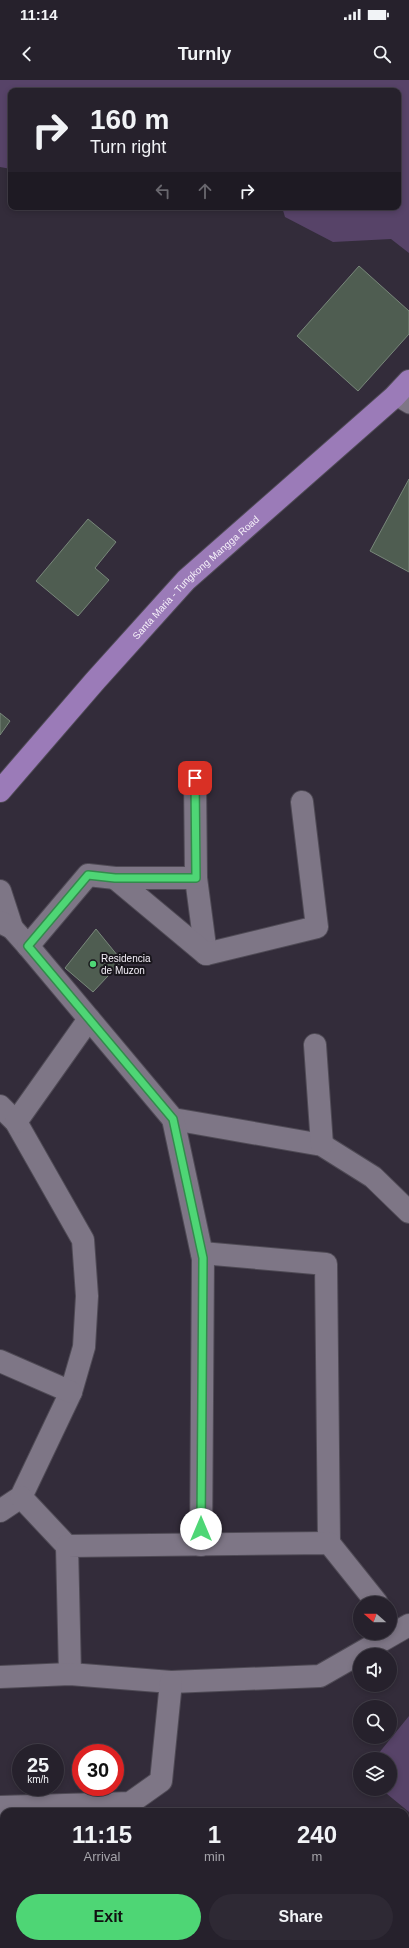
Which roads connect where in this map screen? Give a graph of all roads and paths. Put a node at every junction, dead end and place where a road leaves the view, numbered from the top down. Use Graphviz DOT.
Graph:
graph roads {
  1 [pos="409,381"];
  2 [pos="401,402"];
  3 [pos="195,778"];
  4 [pos="0,791"];
  5 [pos="302,802"];
  6 [pos="115,878"];
  7 [pos="196,878"];
  8 [pos="0,891"];
  9 [pos="6,925"];
  10 [pos="28,946"];
  11 [pos="206,954"];
  12 [pos="90,1019"];
  13 [pos="315,1045"];
  14 [pos="0,1106"];
  15 [pos="173,1119"];
  16 [pos="16,1122"];
  17 [pos="322,1144"];
  18 [pos="409,1212"];
  19 [pos="202,1253"];
  20 [pos="0,1361"];
  21 [pos="71,1392"];
  22 [pos="21,1497"];
  23 [pos="0,1511"];
  24 [pos="329,1543"];
  25 [pos="201,1545"];
  26 [pos="67,1546"];
  27 [pos="372,1596"];
  28 [pos="400,1625"];
  29 [pos="70,1674"];
  30 [pos="0,1677"];
  31 [pos="171,1682"];
  32 [pos="0,1807"];
  33 [pos="21,1808"];
  34 [pos="57,1808"];
  1 -- 2 [label="main road, Santa Maria - Tungkong Mangga Road"];
  2 -- 4 [label="main road, Santa Maria - Tungkong Mangga Road"];
  3 -- 7 [label="street"];
  5 -- 11 [label="street"];
  6 -- 7 [label="street"];
  6 -- 10 [label="street"];
  6 -- 11 [label="street"];
  7 -- 11 [label="street"];
  8 -- 9 [label="street"];
  9 -- 10 [label="street"];
  10 -- 12 [label="street"];
  12 -- 15 [label="street"];
  12 -- 16 [label="street"];
  13 -- 17 [label="street"];
  14 -- 16 [label="street"];
  15 -- 17 [label="street"];
  15 -- 19 [label="street"];
  16 -- 21 [label="street"];
  17 -- 18 [label="street"];
  19 -- 24 [label="street"];
  19 -- 25 [label="street"];
  20 -- 21 [label="street"];
  21 -- 22 [label="street"];
  22 -- 23 [label="street"];
  22 -- 26 [label="street"];
  24 -- 25 [label="street"];
  24 -- 27 [label="street"];
  25 -- 26 [label="street"];
  26 -- 29 [label="street"];
  28 -- 31 [label="street"];
  29 -- 30 [label="street"];
  29 -- 31 [label="street"];
  31 -- 34 [label="street"];
  32 -- 33 [label="street"];
}
